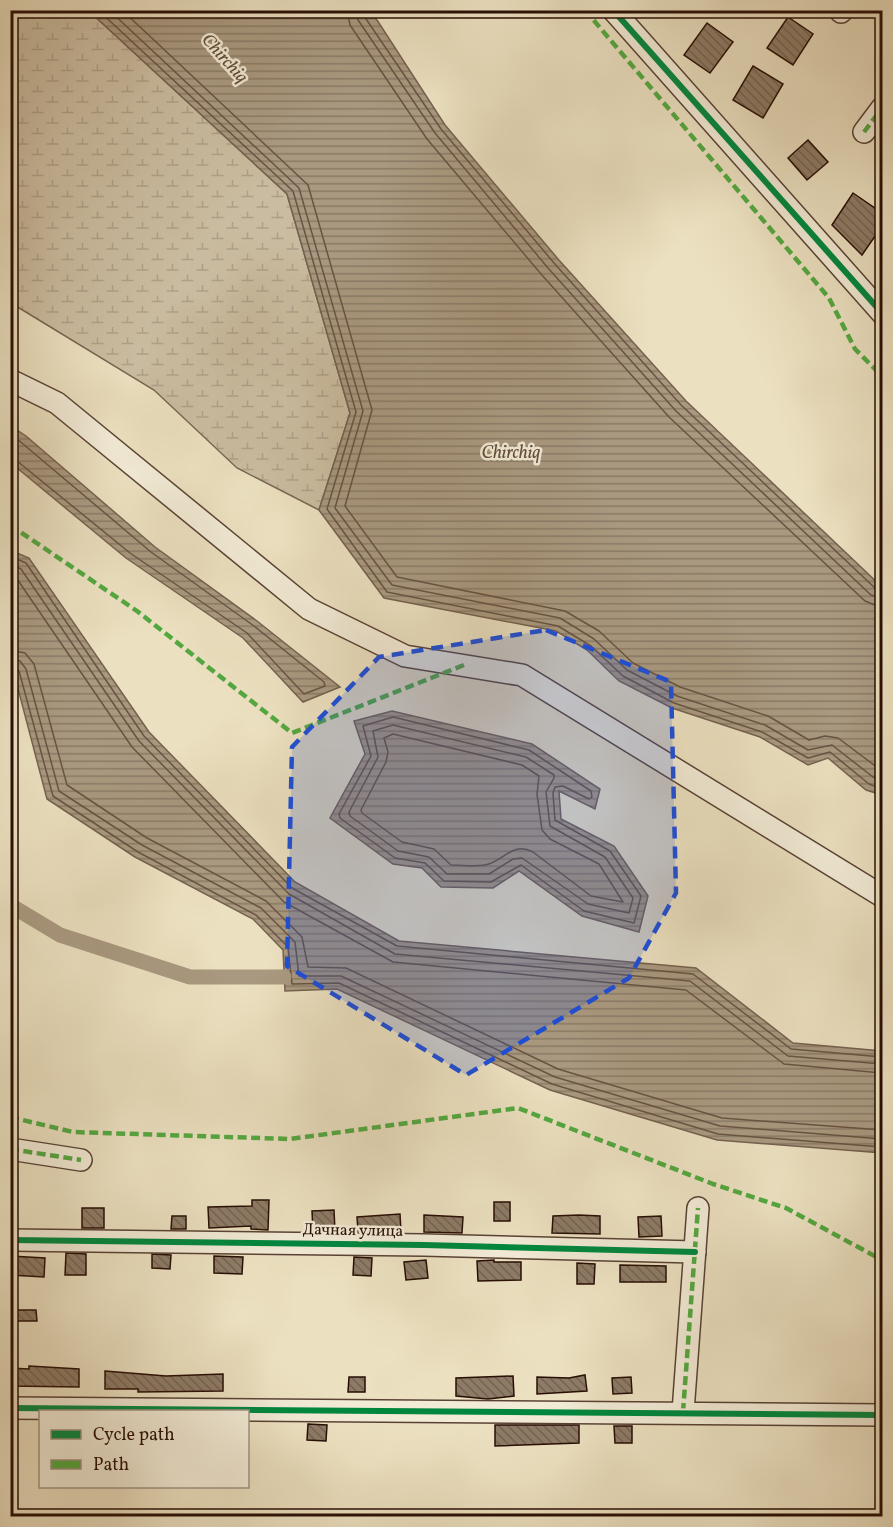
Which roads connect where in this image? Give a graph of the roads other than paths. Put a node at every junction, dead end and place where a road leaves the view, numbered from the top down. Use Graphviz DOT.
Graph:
graph roads {
  1 [pos="612,10"];
  2 [pos="882,108"];
  3 [pos="864,132"];
  4 [pos="882,314"];
  5 [pos="10,380"];
  6 [pos="882,896"];
  7 [pos="10,1149"];
  8 [pos="81,1160"];
  9 [pos="698,1208"];
  10 [pos="10,1240"];
  11 [pos="695,1252"];
  12 [pos="10,1408"];
  13 [pos="683,1412"];
  14 [pos="882,1415"];
  1 -- 4 [label="street"];
  2 -- 3 [label="street"];
  5 -- 6 [label="street"];
  7 -- 8 [label="street"];
  9 -- 11 [label="street"];
  10 -- 11 [label="street, Дачная улица"];
  11 -- 13 [label="street"];
  12 -- 13 [label="street"];
  13 -- 14 [label="street"];
}
